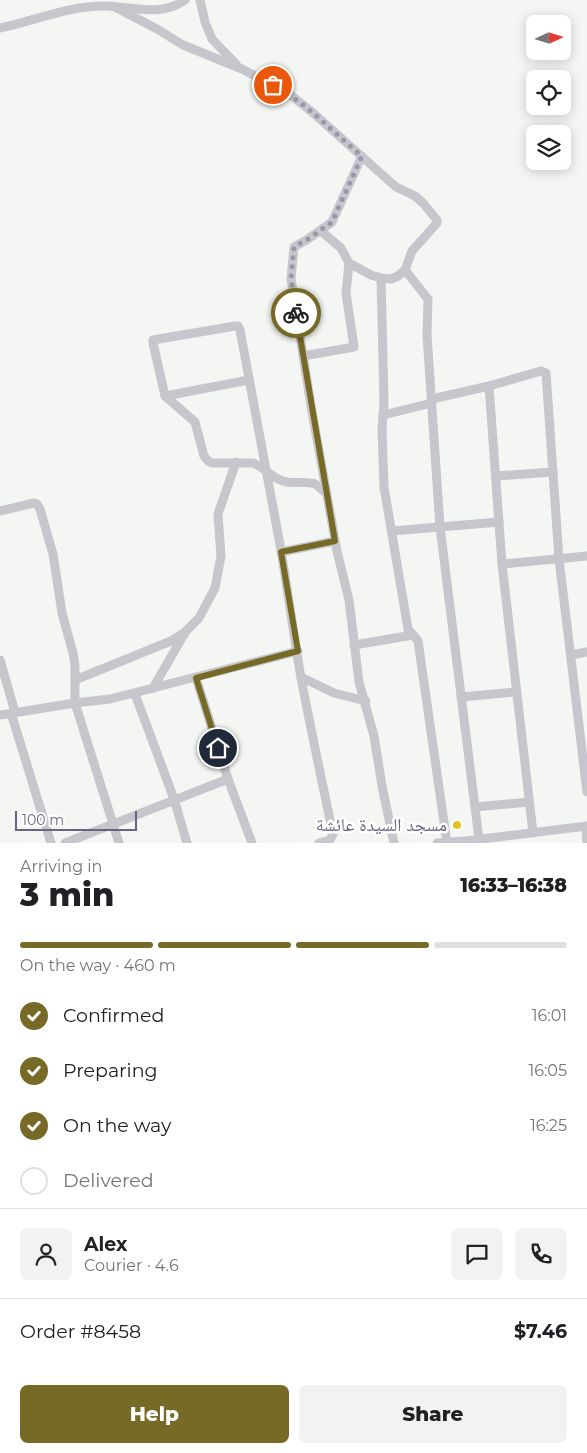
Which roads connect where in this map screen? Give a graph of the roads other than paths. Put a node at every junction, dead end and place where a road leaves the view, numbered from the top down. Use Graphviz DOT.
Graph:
graph roads {
  1 [pos="185,0"];
  2 [pos="200,0"];
  3 [pos="115,7"];
  4 [pos="0,28"];
  5 [pos="242,68"];
  6 [pos="362,156"];
  7 [pos="321,231"];
  8 [pos="349,263"];
  9 [pos="405,270"];
  10 [pos="381,278"];
  11 [pos="303,356"];
  12 [pos="249,380"];
  13 [pos="489,386"];
  14 [pos="165,396"];
  15 [pos="432,401"];
  16 [pos="383,415"];
  17 [pos="236,462"];
  18 [pos="266,471"];
  19 [pos="553,472"];
  20 [pos="496,476"];
  21 [pos="327,494"];
  22 [pos="0,511"];
  23 [pos="499,522"];
  24 [pos="440,527"];
  25 [pos="392,531"];
  26 [pos="335,541"];
  27 [pos="281,552"];
  28 [pos="587,556"];
  29 [pos="559,558"];
  30 [pos="502,564"];
  31 [pos="186,631"];
  32 [pos="413,635"];
  33 [pos="354,645"];
  34 [pos="298,651"];
  35 [pos="587,652"];
  36 [pos="570,654"];
  37 [pos="0,660"];
  38 [pos="301,677"];
  39 [pos="196,678"];
  40 [pos="75,680"];
  41 [pos="153,688"];
  42 [pos="516,692"];
  43 [pos="135,694"];
  44 [pos="461,697"];
  45 [pos="366,701"];
  46 [pos="75,703"];
  47 [pos="13,713"];
  48 [pos="0,716"];
  49 [pos="228,779"];
  50 [pos="587,792"];
  51 [pos="174,799"];
  52 [pos="529,802"];
  53 [pos="475,807"];
  54 [pos="112,824"];
  55 [pos="586,826"];
  56 [pos="530,833"];
  57 [pos="479,839"];
  58 [pos="466,842"];
  59 [pos="51,843"];
  60 [pos="65,843"];
  61 [pos="119,843"];
  62 [pos="187,843"];
  63 [pos="252,843"];
  64 [pos="321,843"];
  65 [pos="394,843"];
  66 [pos="437,843"];
  67 [pos="447,843"];
  68 [pos="528,843"];
  69 [pos="587,843"];
  1 -- 3 [label="street"];
  2 -- 5 [label="street"];
  3 -- 4 [label="street"];
  3 -- 5 [label="street"];
  5 -- 6 [label="street"];
  6 -- 7 [label="street"];
  6 -- 9 [label="street"];
  7 -- 8 [label="street"];
  7 -- 11 [label="street"];
  8 -- 10 [label="street"];
  8 -- 11 [label="street"];
  9 -- 10 [label="street"];
  9 -- 15 [label="street"];
  10 -- 16 [label="street"];
  11 -- 21 [label="street"];
  12 -- 14 [label="street"];
  12 -- 14 [label="street"];
  12 -- 18 [label="street"];
  13 -- 15 [label="street"];
  13 -- 19 [label="street"];
  13 -- 20 [label="street"];
  14 -- 17 [label="street"];
  15 -- 16 [label="street"];
  15 -- 24 [label="street"];
  16 -- 25 [label="street"];
  17 -- 18 [label="street"];
  17 -- 31 [label="street"];
  18 -- 21 [label="street"];
  18 -- 27 [label="street"];
  19 -- 20 [label="street"];
  19 -- 29 [label="street"];
  20 -- 23 [label="street"];
  21 -- 26 [label="street"];
  22 -- 40 [label="street"];
  23 -- 24 [label="street"];
  23 -- 30 [label="street"];
  24 -- 25 [label="street"];
  24 -- 44 [label="street"];
  25 -- 32 [label="street"];
  26 -- 27 [label="street"];
  26 -- 33 [label="street"];
  27 -- 34 [label="street"];
  28 -- 29 [label="street"];
  29 -- 30 [label="street"];
  29 -- 36 [label="street"];
  30 -- 42 [label="street"];
  31 -- 40 [label="street"];
  31 -- 41 [label="street"];
  32 -- 33 [label="street"];
  32 -- 67 [label="street"];
  33 -- 45 [label="street"];
  34 -- 38 [label="street"];
  34 -- 39 [label="street"];
  35 -- 36 [label="street"];
  36 -- 50 [label="street"];
  37 -- 47 [label="street"];
  38 -- 45 [label="street"];
  38 -- 64 [label="street"];
  39 -- 41 [label="street"];
  39 -- 49 [label="street"];
  40 -- 46 [label="street"];
  41 -- 43 [label="street"];
  42 -- 44 [label="street"];
  42 -- 52 [label="street"];
  43 -- 46 [label="street"];
  43 -- 51 [label="street"];
  44 -- 53 [label="street"];
  45 -- 65 [label="street"];
  46 -- 47 [label="street"];
  46 -- 54 [label="street"];
  47 -- 48 [label="street"];
  47 -- 59 [label="street"];
  49 -- 51 [label="street"];
  49 -- 63 [label="street"];
  51 -- 54 [label="street"];
  51 -- 62 [label="street"];
  52 -- 53 [label="street"];
  52 -- 56 [label="street"];
  53 -- 57 [label="street"];
  54 -- 60 [label="street"];
  54 -- 61 [label="street"];
  55 -- 56 [label="street"];
  55 -- 69 [label="street"];
  56 -- 57 [label="street"];
  56 -- 68 [label="street"];
  57 -- 58 [label="street"];
  58 -- 67 [label="street"];
  66 -- 67 [label="street"];
}
